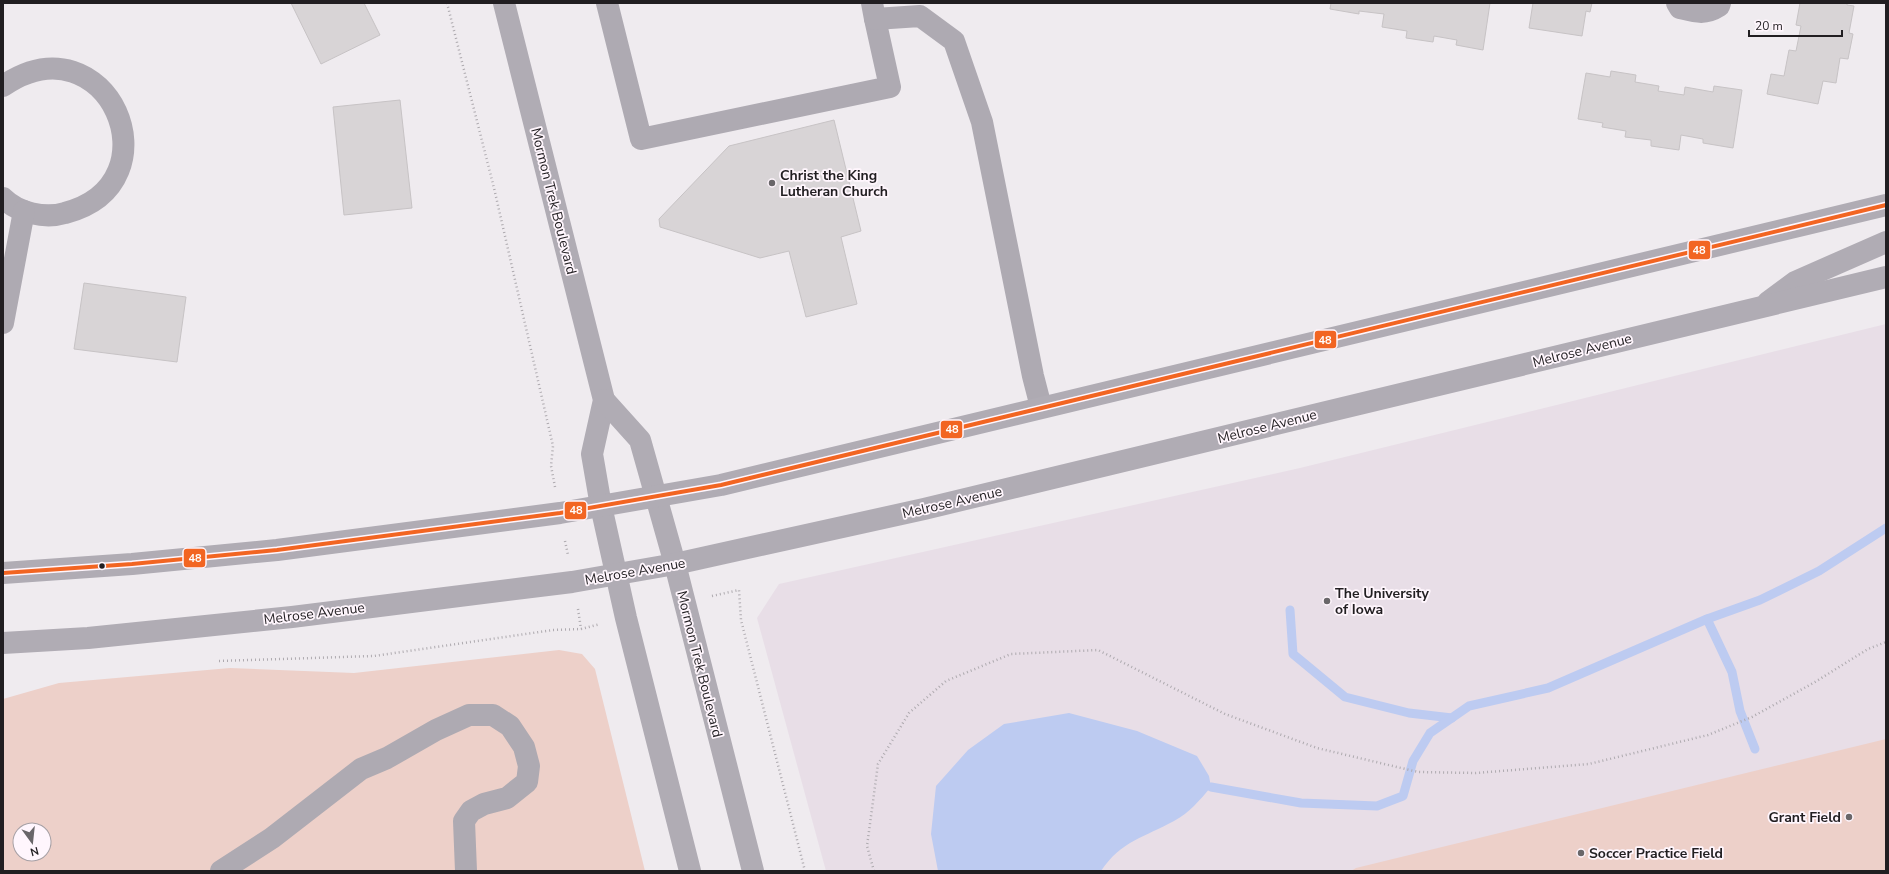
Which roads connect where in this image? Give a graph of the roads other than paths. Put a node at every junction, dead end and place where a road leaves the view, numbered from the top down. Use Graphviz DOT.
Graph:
graph roads {
  1 [pos="504,3"];
  2 [pos="607,3"];
  3 [pos="1677,3"];
  4 [pos="1720,3"];
  5 [pos="874,11"];
  6 [pos="3,86"];
  7 [pos="3,198"];
  8 [pos="1886,205"];
  9 [pos="24,211"];
  10 [pos="1886,242"];
  11 [pos="1886,277"];
  12 [pos="1761,307"];
  13 [pos="3,323"];
  14 [pos="604,400"];
  15 [pos="1041,407"];
  16 [pos="657,496"];
  17 [pos="601,506"];
  18 [pos="675,564"];
  19 [pos="3,573"];
  20 [pos="616,575"];
  21 [pos="3,643"];
  22 [pos="220,871"];
  23 [pos="466,871"];
  24 [pos="690,871"];
  25 [pos="753,871"];
  1 -- 14 [label="main road, Mormon Trek Boulevard"];
  2 -- 5 [label="street"];
  3 -- 4 [label="street"];
  5 -- 15 [label="street"];
  6 -- 9 [label="street"];
  7 -- 9 [label="street"];
  8 -- 15 [label="main road"];
  9 -- 13 [label="street"];
  10 -- 12 [label="main road"];
  11 -- 12 [label="main road, Melrose Avenue"];
  12 -- 18 [label="main road, Melrose Avenue"];
  14 -- 16 [label="main road, Mormon Trek Boulevard"];
  14 -- 17 [label="main road, Mormon Trek Boulevard"];
  15 -- 16 [label="main road"];
  16 -- 17 [label="main road"];
  16 -- 18 [label="main road, Mormon Trek Boulevard"];
  17 -- 19 [label="main road"];
  17 -- 20 [label="main road, Mormon Trek Boulevard"];
  18 -- 20 [label="main road, Melrose Avenue"];
  18 -- 25 [label="main road, Mormon Trek Boulevard"];
  20 -- 21 [label="main road, Melrose Avenue"];
  20 -- 24 [label="main road, Mormon Trek Boulevard"];
  22 -- 23 [label="street"];
}
